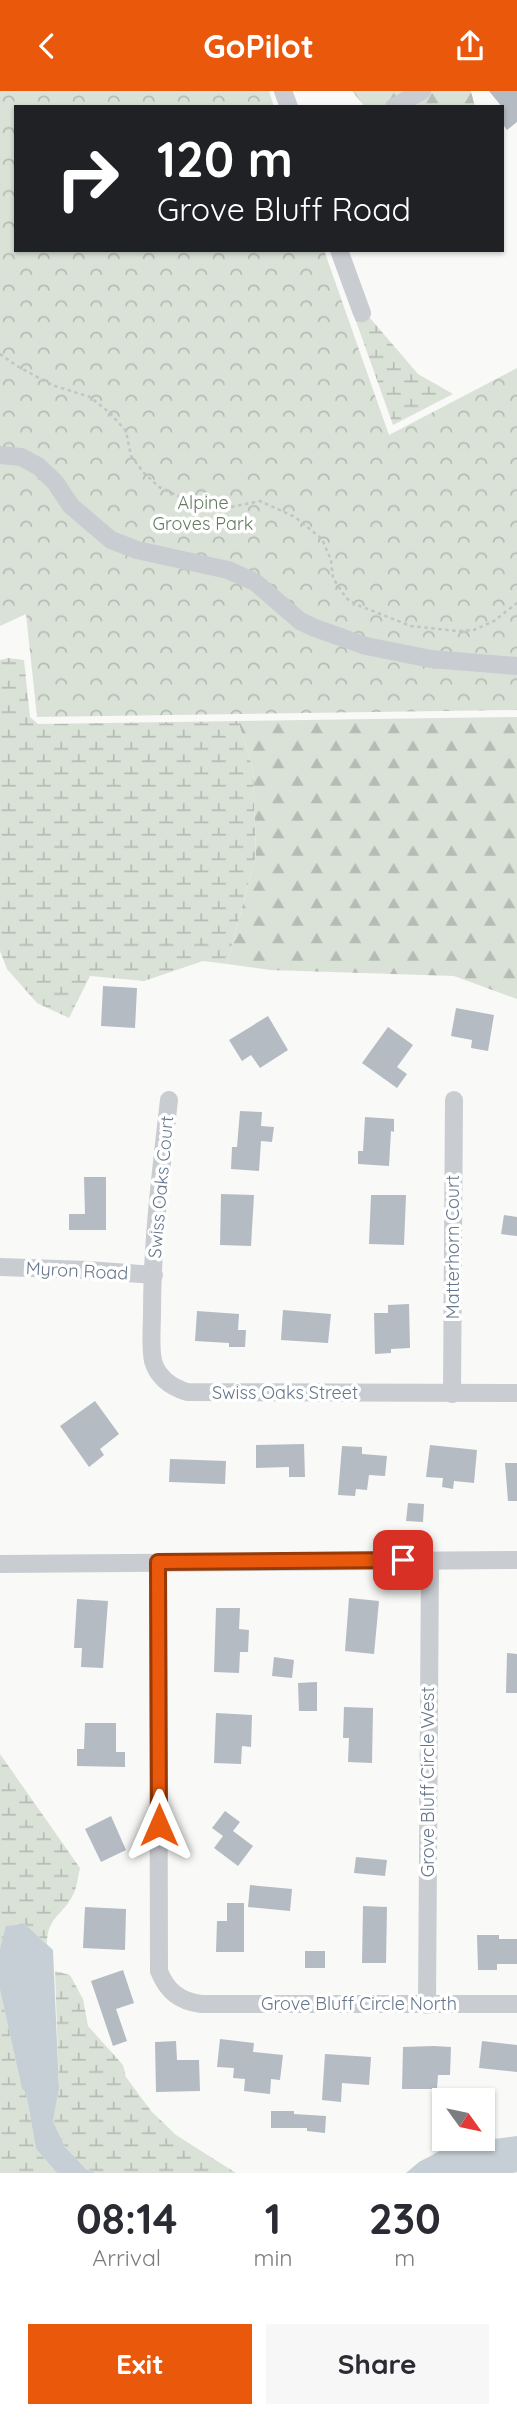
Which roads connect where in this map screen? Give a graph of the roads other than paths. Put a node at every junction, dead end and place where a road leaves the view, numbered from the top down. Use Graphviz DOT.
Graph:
graph roads {
  1 [pos="422,91"];
  2 [pos="398,105"];
  3 [pos="340,252"];
  4 [pos="362,313"];
  5 [pos="0,455"];
  6 [pos="517,666"];
  7 [pos="169,1100"];
  8 [pos="454,1100"];
  9 [pos="0,1267"];
  10 [pos="154,1275"];
  11 [pos="517,1393"];
  12 [pos="452,1394"];
  13 [pos="430,1560"];
  14 [pos="517,1560"];
  15 [pos="158,1562"];
  16 [pos="0,1564"];
  17 [pos="517,2004"];
  18 [pos="427,2005"];
  1 -- 2 [label="street"];
  3 -- 4 [label="street"];
  5 -- 6 [label="street"];
  7 -- 10 [label="street, Swiss Oaks Court"];
  8 -- 12 [label="street, Matterhorn Court"];
  9 -- 10 [label="street, Myron Road"];
  10 -- 12 [label="street, Swiss Oaks Street"];
  11 -- 12 [label="street, Swiss Oaks Street"];
  13 -- 14 [label="street"];
  13 -- 15 [label="street"];
  13 -- 18 [label="street, Grove Bluff Circle West"];
  15 -- 16 [label="street"];
  15 -- 18 [label="street, Grove Bluff Circle North"];
  17 -- 18 [label="street, Grove Bluff Circle North"];
}
